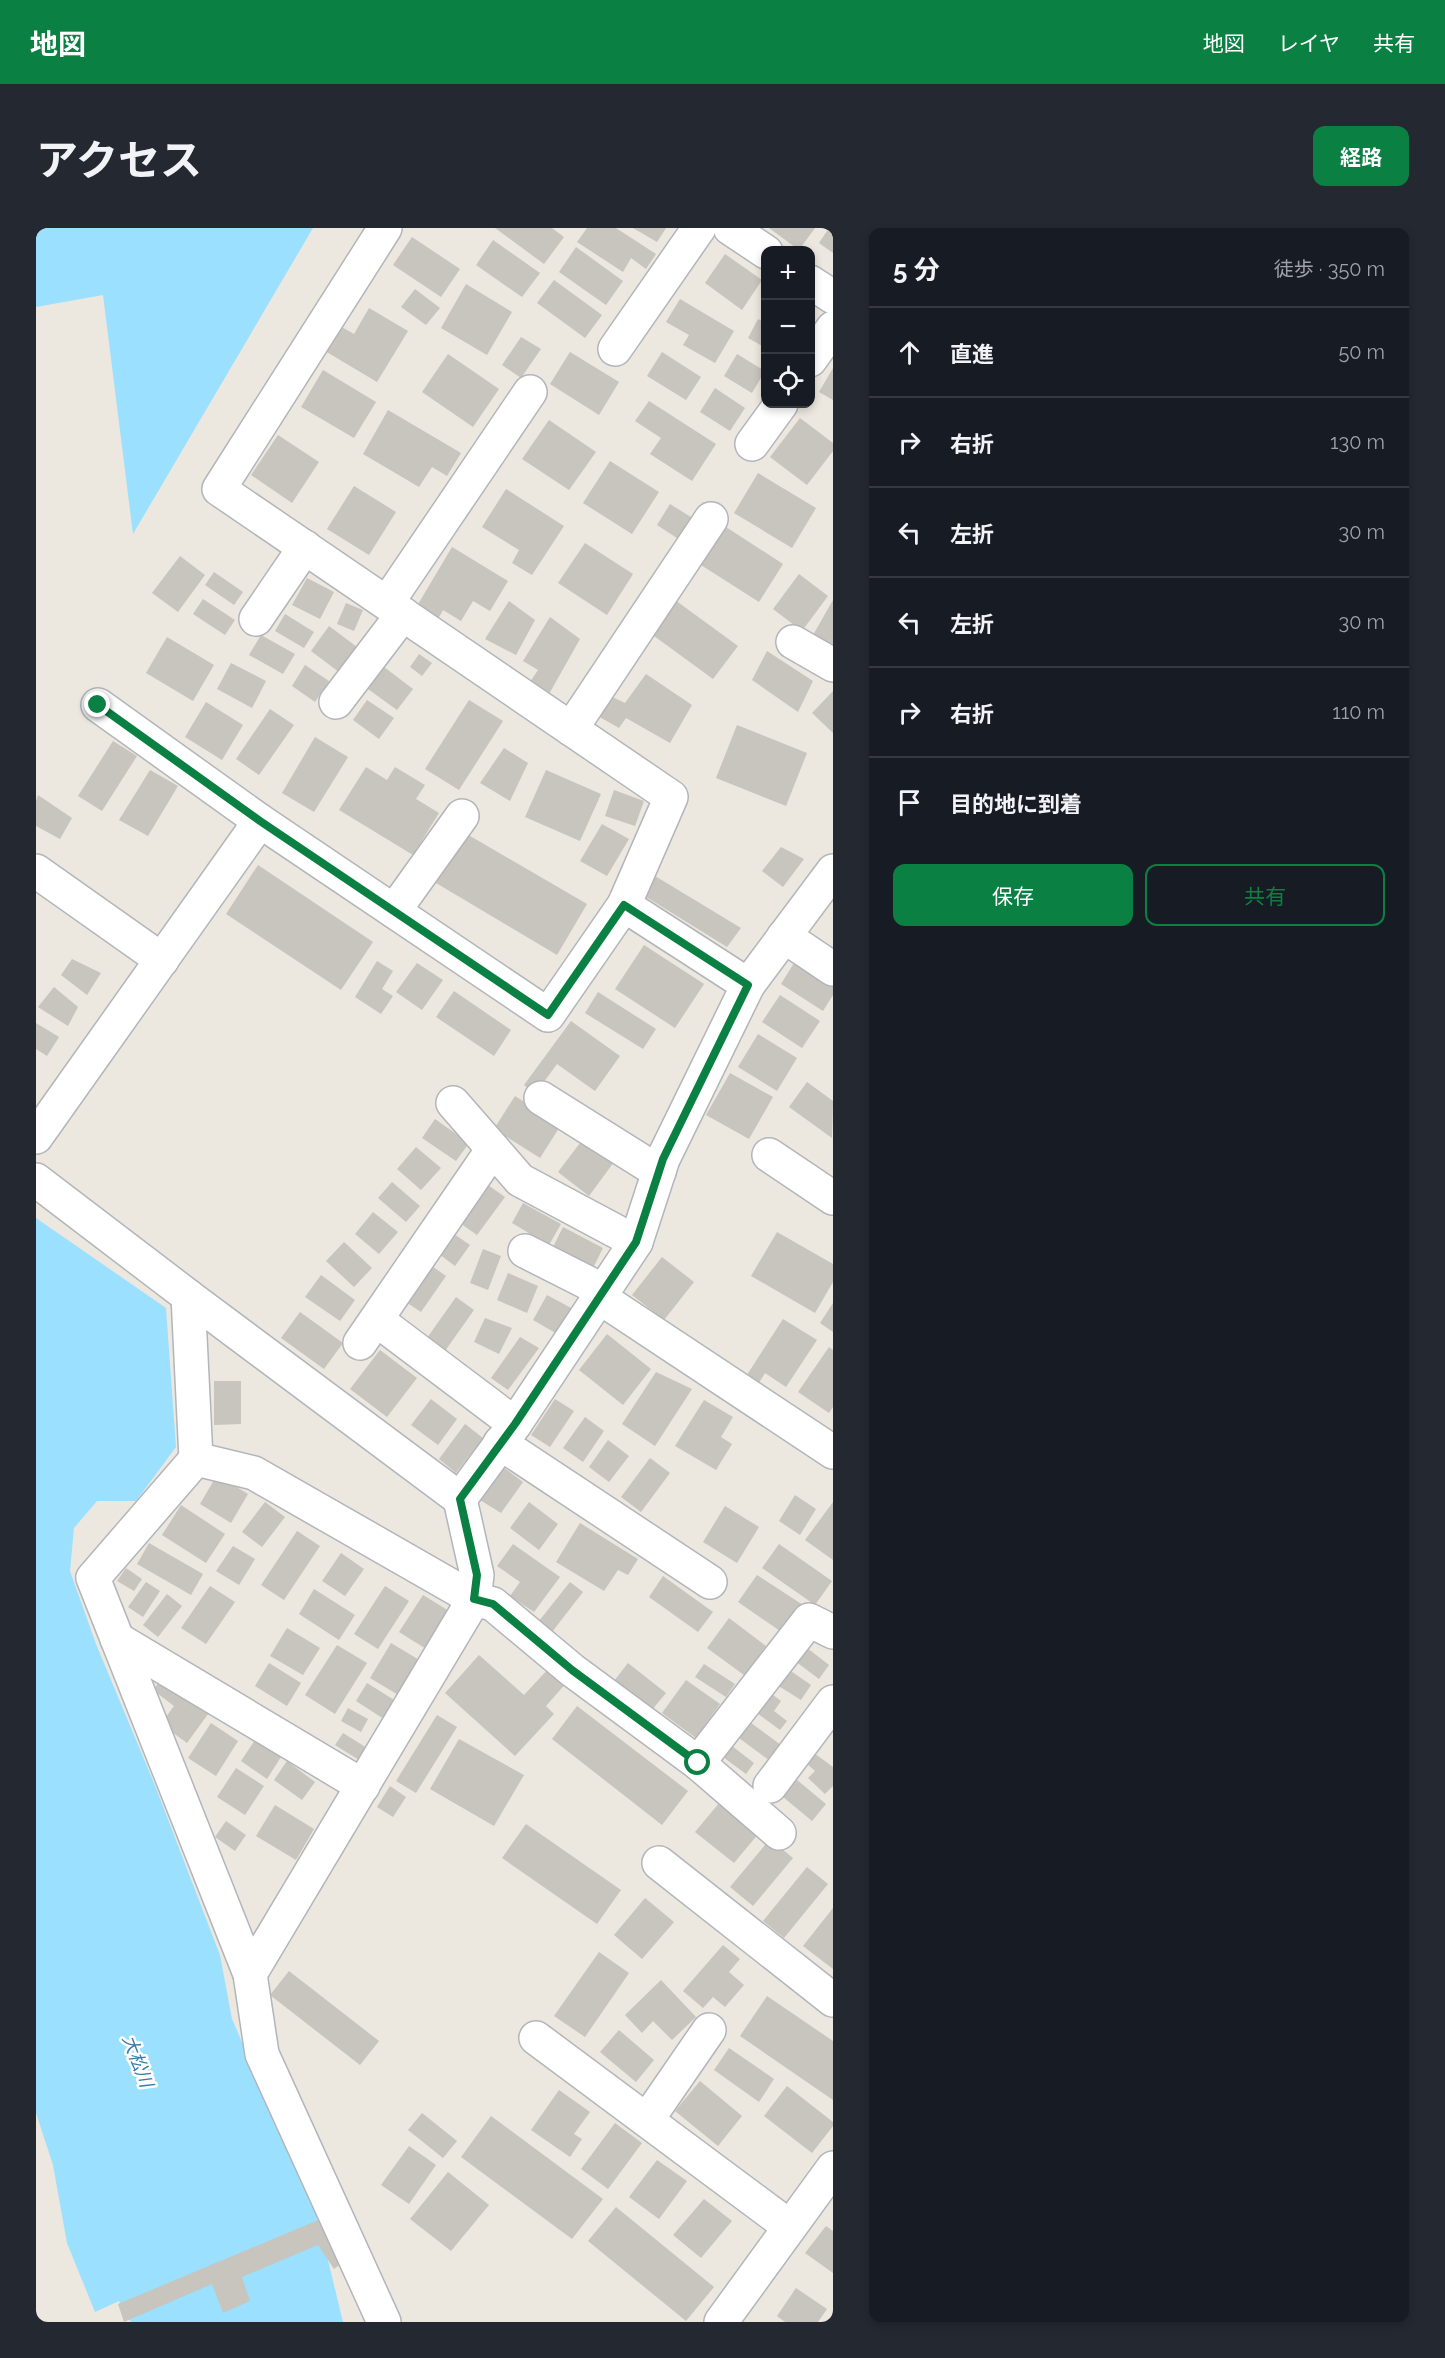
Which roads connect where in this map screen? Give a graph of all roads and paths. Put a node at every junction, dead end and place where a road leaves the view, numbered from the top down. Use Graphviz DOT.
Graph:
graph roads {
  1 [pos="385,228"];
  2 [pos="699,228"];
  3 [pos="730,228"];
  4 [pos="761,249"];
  5 [pos="815,285"];
  6 [pos="833,297"];
  7 [pos="833,328"];
  8 [pos="615,349"];
  9 [pos="814,354"];
  10 [pos="530,392"];
  11 [pos="778,408"];
  12 [pos="752,444"];
  13 [pos="711,519"];
  14 [pos="305,547"];
  15 [pos="395,608"];
  16 [pos="256,619"];
  17 [pos="794,642"];
  18 [pos="833,665"];
  19 [pos="336,702"];
  20 [pos="98,705"];
  21 [pos="571,729"];
  22 [pos="462,816"];
  23 [pos="260,821"];
  24 [pos="36,871"];
  25 [pos="833,871"];
  26 [pos="624,905"];
  27 [pos="394,911"];
  28 [pos="784,936"];
  29 [pos="162,960"];
  30 [pos="833,969"];
  31 [pos="748,985"];
  32 [pos="541,1098"];
  33 [pos="453,1103"];
  34 [pos="36,1137"];
  35 [pos="493,1149"];
  36 [pos="769,1155"];
  37 [pos="659,1172"];
  38 [pos="36,1180"];
  39 [pos="833,1198"];
  40 [pos="636,1242"];
  41 [pos="525,1251"];
  42 [pos="601,1294"];
  43 [pos="188,1296"];
  44 [pos="508,1434"];
  45 [pos="833,1452"];
  46 [pos="196,1459"];
  47 [pos="460,1499"];
  48 [pos="710,1582"];
  49 [pos="474,1599"];
  50 [pos="833,1632"];
  51 [pos="117,1639"];
  52 [pos="833,1702"];
  53 [pos="698,1763"];
  54 [pos="363,1786"];
  55 [pos="770,1786"];
  56 [pos="779,1833"];
  57 [pos="659,1863"];
  58 [pos="250,1974"];
  59 [pos="833,2000"];
  60 [pos="709,2030"];
  61 [pos="536,2038"];
  62 [pos="647,2120"];
  63 [pos="833,2168"];
  64 [pos="790,2227"];
  65 [pos="384,2322"];
  66 [pos="720,2322"];
  1 -- 14 [label="street"];
  2 -- 8 [label="street"];
  3 -- 4 [label="street"];
  5 -- 6 [label="street"];
  7 -- 9 [label="street"];
  10 -- 15 [label="street"];
  11 -- 12 [label="street"];
  13 -- 21 [label="street"];
  14 -- 15 [label="street"];
  14 -- 16 [label="street"];
  15 -- 19 [label="street"];
  15 -- 21 [label="street"];
  17 -- 18 [label="street"];
  20 -- 23 [label="street"];
  21 -- 26 [label="street"];
  22 -- 27 [label="street"];
  23 -- 27 [label="street"];
  23 -- 29 [label="street"];
  24 -- 29 [label="street"];
  25 -- 28 [label="street"];
  26 -- 27 [label="street"];
  26 -- 31 [label="street"];
  28 -- 30 [label="street"];
  28 -- 31 [label="street"];
  29 -- 34 [label="street"];
  31 -- 37 [label="street"];
  32 -- 37 [label="street"];
  33 -- 35 [label="street"];
  35 -- 40 [label="street"];
  35 -- 44 [label="street"];
  36 -- 39 [label="street"];
  37 -- 40 [label="street"];
  38 -- 43 [label="street"];
  40 -- 42 [label="street"];
  41 -- 42 [label="street"];
  42 -- 44 [label="street"];
  42 -- 45 [label="street"];
  43 -- 46 [label="street"];
  43 -- 47 [label="street"];
  44 -- 47 [label="street"];
  44 -- 48 [label="street"];
  46 -- 49 [label="street"];
  46 -- 51 [label="street"];
  47 -- 49 [label="street"];
  49 -- 53 [label="street"];
  49 -- 54 [label="street"];
  50 -- 53 [label="street"];
  51 -- 54 [label="street"];
  51 -- 58 [label="street"];
  52 -- 55 [label="street"];
  53 -- 56 [label="street"];
  54 -- 58 [label="street"];
  57 -- 59 [label="street"];
  58 -- 65 [label="street"];
  60 -- 62 [label="street"];
  61 -- 62 [label="street"];
  62 -- 64 [label="street"];
  63 -- 64 [label="street"];
  64 -- 66 [label="street"];
}
